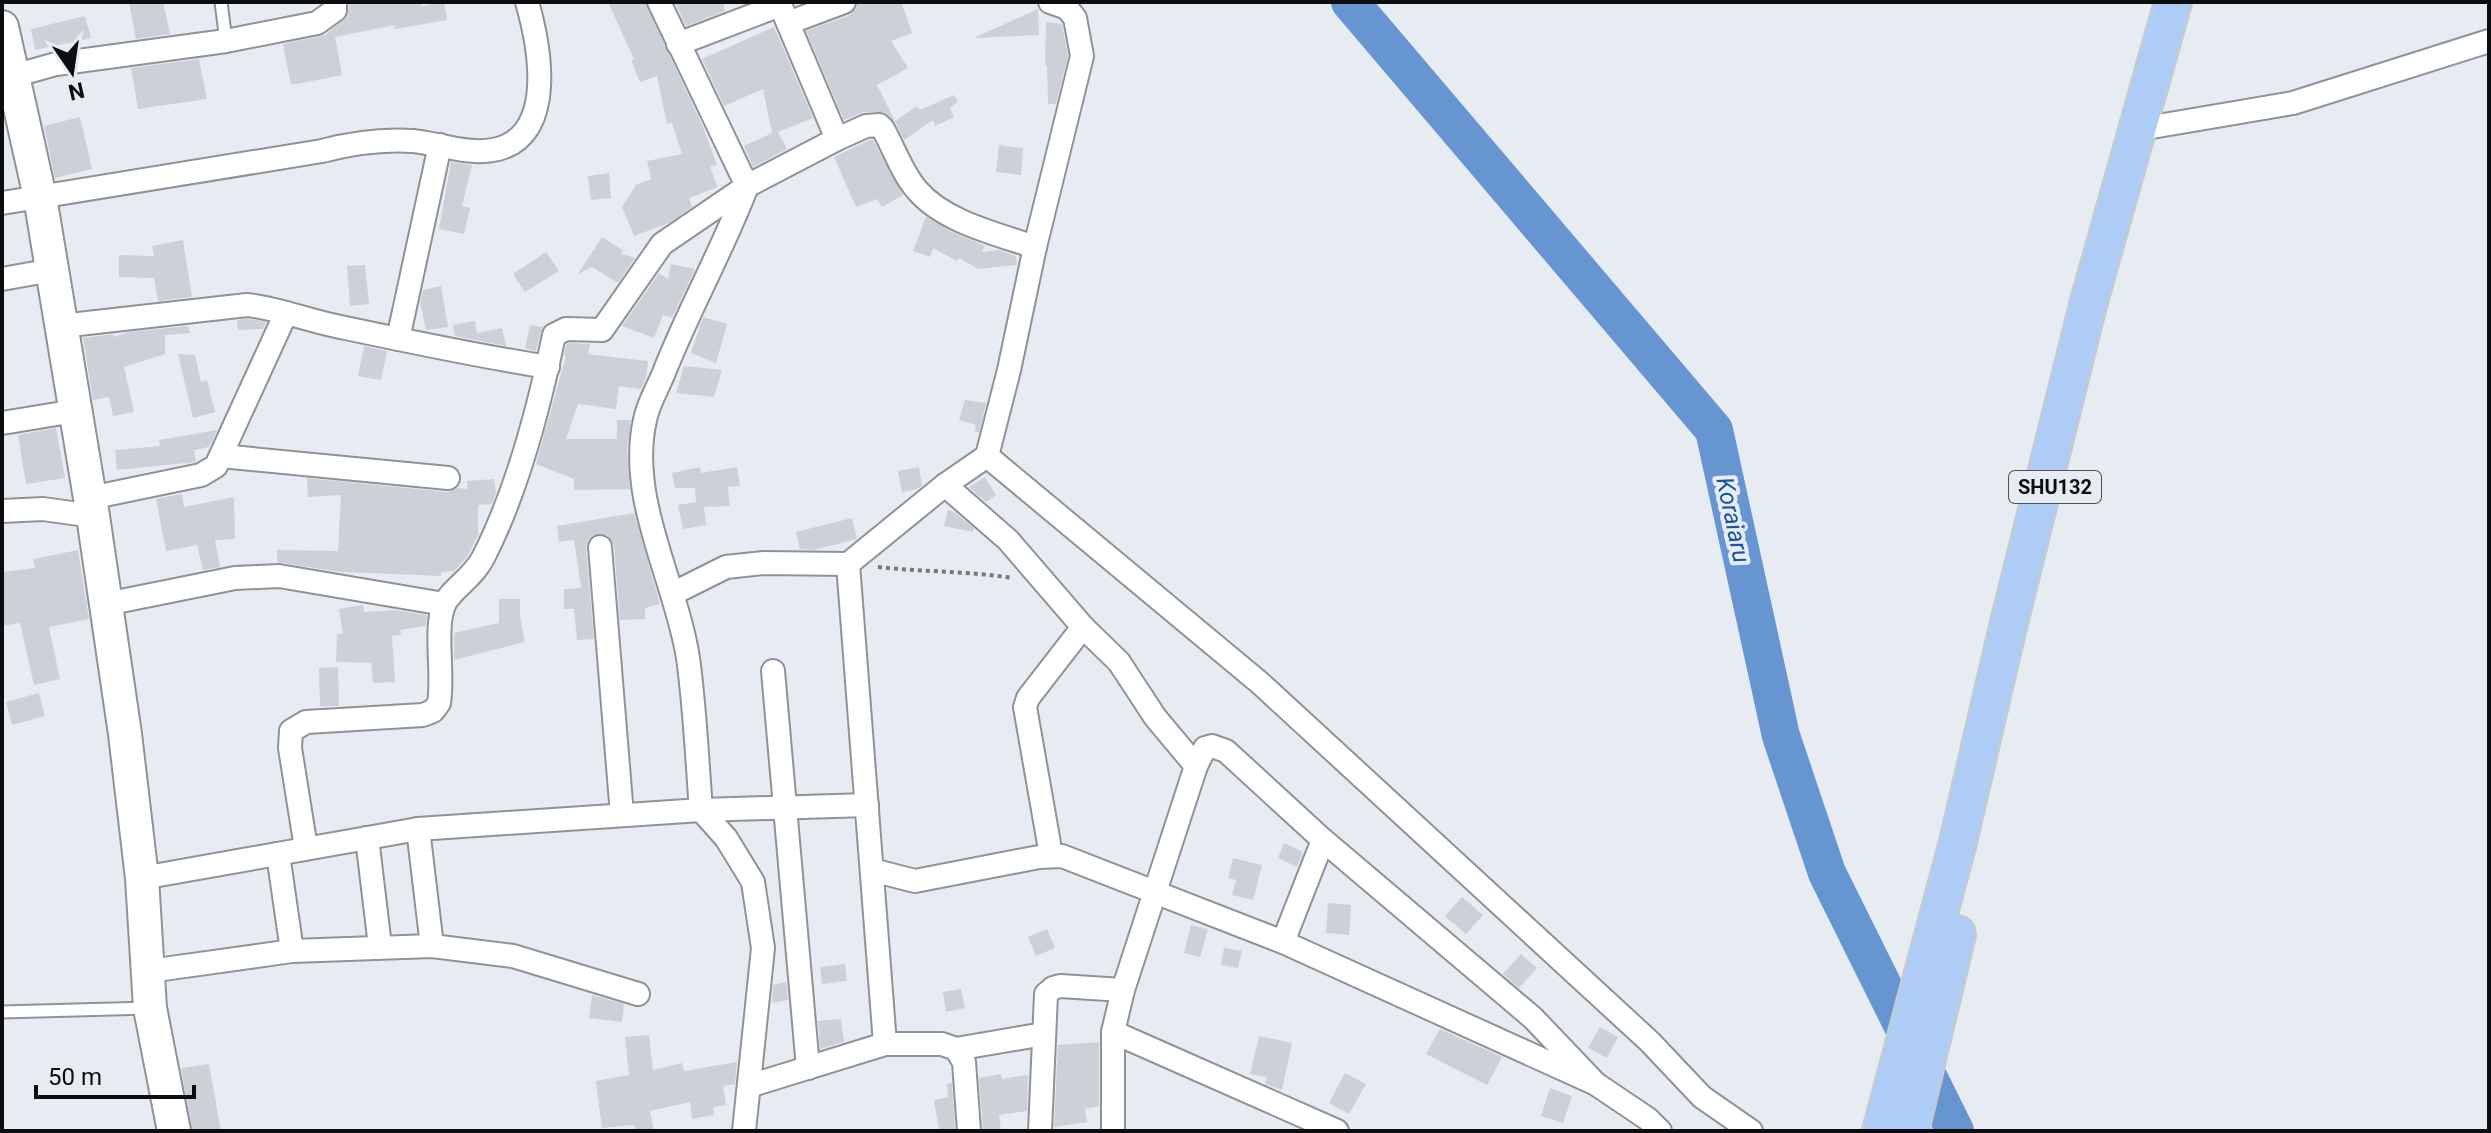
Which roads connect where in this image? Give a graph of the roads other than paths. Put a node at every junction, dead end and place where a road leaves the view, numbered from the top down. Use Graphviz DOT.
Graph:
graph roads {
  1 [pos="221,2"];
  2 [pos="335,2"];
  3 [pos="527,2"];
  4 [pos="659,2"];
  5 [pos="844,2"];
  6 [pos="1050,2"];
  7 [pos="2173,2"];
  8 [pos="2186,2"];
  9 [pos="782,10"];
  10 [pos="2,27"];
  11 [pos="226,41"];
  12 [pos="2489,41"];
  13 [pos="678,44"];
  14 [pos="13,76"];
  15 [pos="2152,127"];
  16 [pos="837,139"];
  17 [pos="440,145"];
  18 [pos="747,186"];
  19 [pos="40,197"];
  20 [pos="2,203"];
  21 [pos="1035,247"];
  22 [pos="52,270"];
  23 [pos="2,279"];
  24 [pos="286,313"];
  25 [pos="61,326"];
  26 [pos="398,339"];
  27 [pos="548,367"];
  28 [pos="75,411"];
  29 [pos="2,423"];
  30 [pos="221,456"];
  31 [pos="987,456"];
  32 [pos="448,478"];
  33 [pos="945,485"];
  34 [pos="92,507"];
  35 [pos="2,511"];
  36 [pos="600,547"];
  37 [pos="848,564"];
  38 [pos="674,593"];
  39 [pos="106,604"];
  40 [pos="444,604"];
  41 [pos="1083,627"];
  42 [pos="773,671"];
  43 [pos="1196,766"];
  44 [pos="867,805"];
  45 [pos="785,808"];
  46 [pos="701,810"];
  47 [pos="622,815"];
  48 [pos="418,829"];
  49 [pos="367,838"];
  50 [pos="1323,840"];
  51 [pos="306,848"];
  52 [pos="278,854"];
  53 [pos="1051,855"];
  54 [pos="872,870"];
  55 [pos="142,878"];
  56 [pos="1154,891"];
  57 [pos="1283,942"];
  58 [pos="380,946"];
  59 [pos="432,946"];
  60 [pos="292,951"];
  61 [pos="149,971"];
  62 [pos="1123,990"];
  63 [pos="638,994"];
  64 [pos="150,1008"];
  65 [pos="2,1012"];
  66 [pos="1113,1032"];
  67 [pos="1044,1034"];
  68 [pos="885,1044"];
  69 [pos="956,1049"];
  70 [pos="808,1068"];
  71 [pos="1596,1084"];
  72 [pos="749,1086"];
  73 [pos="174,1131"];
  74 [pos="744,1131"];
  75 [pos="969,1131"];
  76 [pos="1040,1131"];
  77 [pos="1113,1131"];
  78 [pos="1337,1131"];
  79 [pos="1660,1131"];
  80 [pos="1751,1131"];
  81 [pos="1881,1131"];
  82 [pos="1910,1131"];
  1 -- 11 [label="lane"];
  2 -- 11 [label="street"];
  3 -- 17 [label="street"];
  4 -- 13 [label="street"];
  5 -- 9 [label="street"];
  6 -- 21 [label="street"];
  7 -- 81 [label="main road"];
  8 -- 15 [label="main road, SHU132"];
  9 -- 13 [label="street"];
  9 -- 16 [label="street"];
  10 -- 14 [label="street"];
  11 -- 14 [label="street"];
  12 -- 15 [label="street"];
  13 -- 18 [label="street"];
  14 -- 19 [label="street"];
  15 -- 82 [label="main road, SHU132"];
  16 -- 18 [label="street"];
  16 -- 21 [label="street"];
  17 -- 19 [label="street"];
  17 -- 26 [label="street"];
  18 -- 27 [label="street"];
  18 -- 38 [label="street"];
  19 -- 20 [label="street"];
  19 -- 22 [label="street"];
  21 -- 31 [label="street"];
  22 -- 23 [label="street"];
  22 -- 25 [label="street"];
  24 -- 25 [label="street"];
  24 -- 26 [label="street"];
  24 -- 30 [label="street"];
  25 -- 28 [label="street"];
  26 -- 27 [label="street"];
  27 -- 40 [label="street"];
  28 -- 29 [label="street"];
  28 -- 34 [label="street"];
  30 -- 32 [label="street"];
  30 -- 34 [label="street"];
  31 -- 33 [label="street"];
  31 -- 80 [label="street"];
  33 -- 37 [label="street"];
  33 -- 41 [label="street"];
  34 -- 35 [label="street"];
  34 -- 39 [label="street"];
  36 -- 47 [label="street"];
  37 -- 38 [label="street"];
  37 -- 44 [label="street"];
  38 -- 46 [label="street"];
  39 -- 40 [label="street"];
  39 -- 55 [label="street"];
  40 -- 51 [label="street"];
  41 -- 43 [label="street"];
  41 -- 53 [label="street"];
  42 -- 45 [label="street"];
  43 -- 50 [label="street"];
  43 -- 56 [label="street"];
  44 -- 45 [label="street"];
  44 -- 54 [label="street"];
  45 -- 46 [label="street"];
  45 -- 70 [label="street"];
  46 -- 47 [label="street"];
  46 -- 72 [label="street"];
  47 -- 48 [label="street"];
  48 -- 49 [label="street"];
  48 -- 59 [label="street"];
  49 -- 51 [label="street"];
  49 -- 58 [label="street"];
  50 -- 57 [label="street"];
  50 -- 71 [label="street"];
  51 -- 52 [label="street"];
  52 -- 55 [label="street"];
  52 -- 60 [label="street"];
  53 -- 54 [label="street"];
  53 -- 56 [label="street"];
  54 -- 68 [label="street"];
  55 -- 61 [label="street"];
  56 -- 57 [label="street"];
  56 -- 62 [label="street"];
  57 -- 71 [label="street"];
  58 -- 59 [label="street"];
  58 -- 60 [label="street"];
  59 -- 63 [label="street"];
  60 -- 61 [label="street"];
  61 -- 64 [label="street"];
  62 -- 66 [label="street"];
  62 -- 67 [label="street"];
  64 -- 65 [label="lane"];
  64 -- 73 [label="street"];
  66 -- 77 [label="street"];
  66 -- 78 [label="street"];
  67 -- 69 [label="street"];
  67 -- 76 [label="street"];
  68 -- 69 [label="street"];
  68 -- 70 [label="street"];
  69 -- 75 [label="street"];
  70 -- 72 [label="street"];
  71 -- 79 [label="street"];
  72 -- 74 [label="street"];
}
